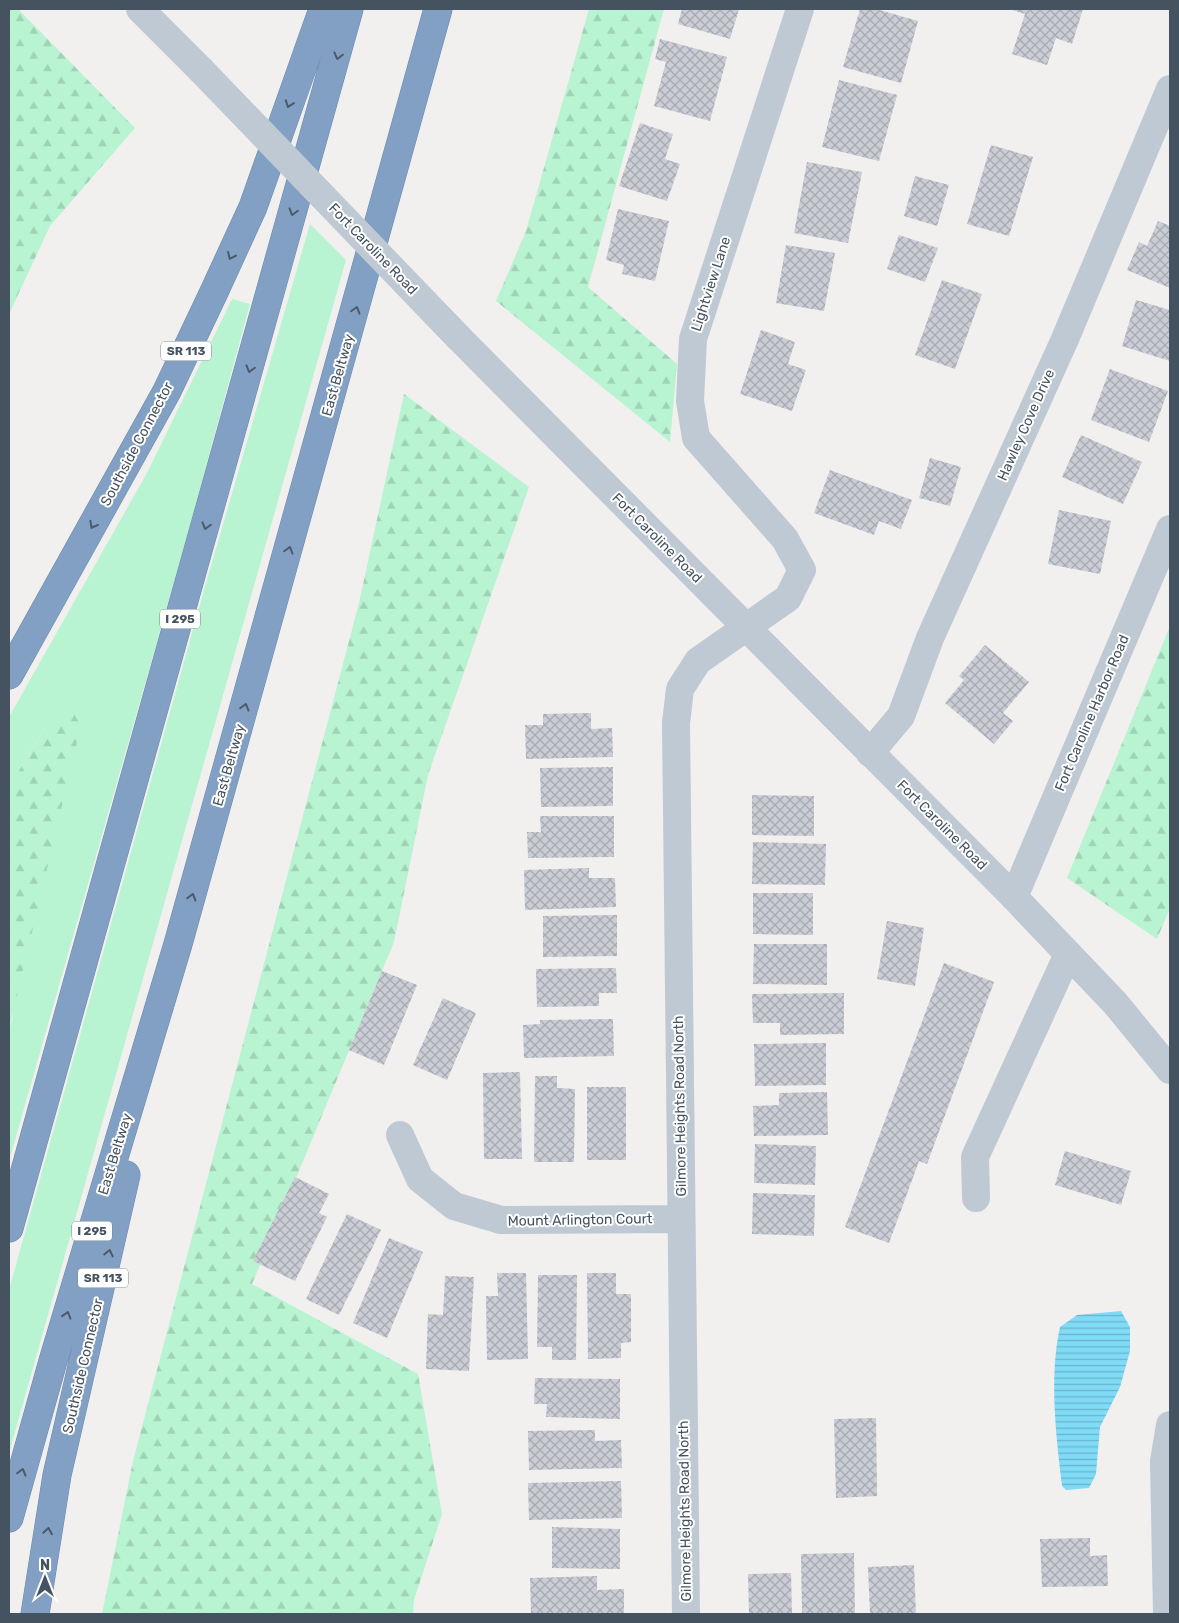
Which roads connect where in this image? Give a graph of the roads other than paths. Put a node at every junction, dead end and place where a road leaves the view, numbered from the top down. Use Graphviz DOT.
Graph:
graph roads {
  1 [pos="140,9"];
  2 [pos="323,9"];
  3 [pos="349,9"];
  4 [pos="438,9"];
  5 [pos="800,9"];
  6 [pos="1170,89"];
  7 [pos="1170,529"];
  8 [pos="745,628"];
  9 [pos="9,675"];
  10 [pos="870,753"];
  11 [pos="1014,897"];
  12 [pos="178,944"];
  13 [pos="1068,954"];
  14 [pos="1170,1070"];
  15 [pos="400,1135"];
  16 [pos="976,1198"];
  17 [pos="681,1219"];
  18 [pos="9,1228"];
  19 [pos="1170,1425"];
  20 [pos="9,1518"];
  21 [pos="35,1614"];
  22 [pos="686,1614"];
  23 [pos="1166,1614"];
  1 -- 8 [label="street, Fort Caroline Road, bridge"];
  2 -- 9 [label="highway, Southside Connector / SR 113, one-way"];
  3 -- 18 [label="highway, I 295, one-way"];
  12 -- 4 [label="highway, East Beltway / I 295, one-way"];
  5 -- 8 [label="street, Lightview Lane"];
  6 -- 10 [label="street, Hawley Cove Drive"];
  7 -- 11 [label="street, Fort Caroline Harbor Road"];
  8 -- 10 [label="street, Fort Caroline Road"];
  8 -- 17 [label="street, Gilmore Heights Road North"];
  10 -- 11 [label="street, Fort Caroline Road"];
  11 -- 13 [label="street, Fort Caroline Road"];
  20 -- 12 [label="highway, East Beltway / I 295, one-way"];
  21 -- 12 [label="highway, Southside Connector / SR 113, one-way"];
  13 -- 14 [label="street, Fort Caroline Road"];
  13 -- 16 [label="street"];
  15 -- 17 [label="street, Mount Arlington Court"];
  17 -- 22 [label="street, Gilmore Heights Road North"];
  19 -- 23 [label="street"];
}
